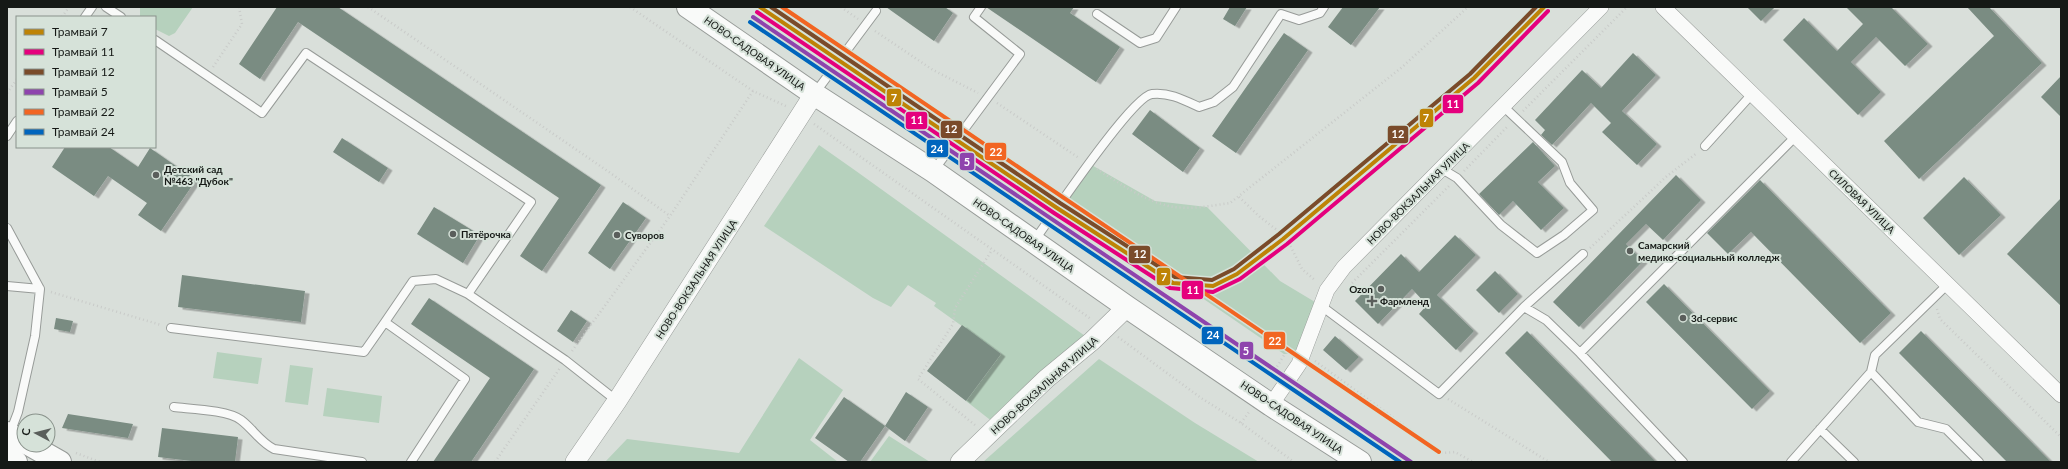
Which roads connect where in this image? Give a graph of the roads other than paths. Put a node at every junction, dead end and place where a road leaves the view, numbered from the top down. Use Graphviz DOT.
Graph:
graph roads {
  1 [pos="92,7"];
  2 [pos="106,7"];
  3 [pos="688,7"];
  4 [pos="981,7"];
  5 [pos="1176,7"];
  6 [pos="1324,7"];
  7 [pos="1601,7"];
  8 [pos="1664,7"];
  9 [pos="876,11"];
  10 [pos="1097,14"];
  11 [pos="86,16"];
  12 [pos="120,16"];
  13 [pos="156,41"];
  14 [pos="814,94"];
  15 [pos="1752,94"];
  16 [pos="1504,107"];
  17 [pos="16,122"];
  18 [pos="7,136"];
  19 [pos="1795,137"];
  20 [pos="1705,146"];
  21 [pos="1442,169"];
  22 [pos="933,171"];
  23 [pos="7,228"];
  24 [pos="1034,242"];
  25 [pos="1583,254"];
  26 [pos="1947,285"];
  27 [pos="7,286"];
  28 [pos="40,289"];
  29 [pos="468,294"];
  30 [pos="1320,305"];
  31 [pos="1127,307"];
  32 [pos="1524,307"];
  33 [pos="385,322"];
  34 [pos="171,328"];
  35 [pos="1580,353"];
  36 [pos="1871,372"];
  37 [pos="2061,395"];
  38 [pos="617,401"];
  39 [pos="1271,405"];
  40 [pos="174,407"];
  41 [pos="1820,429"];
  42 [pos="14,436"];
  43 [pos="44,453"];
  44 [pos="7,457"];
  45 [pos="16,462"];
  46 [pos="60,462"];
  47 [pos="362,462"];
  48 [pos="411,462"];
  49 [pos="575,462"];
  50 [pos="960,462"];
  51 [pos="1360,462"];
  52 [pos="1683,462"];
  53 [pos="1791,462"];
  54 [pos="1854,462"];
  55 [pos="1979,462"];
  1 -- 11 [label="lane"];
  2 -- 12 [label="lane"];
  3 -- 14 [label="main road, НОВО-САДОВАЯ УЛИЦА"];
  4 -- 22 [label="lane"];
  5 -- 10 [label="lane"];
  6 -- 24 [label="lane"];
  7 -- 16 [label="street, НОВО-ВОКЗАЛЬНАЯ УЛИЦА"];
  8 -- 15 [label="street, СИЛОВАЯ УЛИЦА"];
  9 -- 14 [label="lane"];
  13 -- 29 [label="lane"];
  14 -- 22 [label="main road, НОВО-САДОВАЯ УЛИЦА"];
  14 -- 38 [label="street, НОВО-ВОКЗАЛЬНАЯ УЛИЦА"];
  15 -- 19 [label="street, СИЛОВАЯ УЛИЦА"];
  15 -- 20 [label="lane"];
  16 -- 21 [label="street, НОВО-ВОКЗАЛЬНАЯ УЛИЦА"];
  16 -- 21 [label="lane"];
  17 -- 18 [label="lane"];
  19 -- 26 [label="street, СИЛОВАЯ УЛИЦА"];
  19 -- 35 [label="lane"];
  21 -- 30 [label="street, НОВО-ВОКЗАЛЬНАЯ УЛИЦА"];
  22 -- 24 [label="main road, НОВО-САДОВАЯ УЛИЦА"];
  23 -- 28 [label="lane"];
  24 -- 31 [label="main road, НОВО-САДОВАЯ УЛИЦА"];
  25 -- 32 [label="lane"];
  26 -- 36 [label="lane"];
  26 -- 37 [label="street, СИЛОВАЯ УЛИЦА"];
  27 -- 28 [label="lane"];
  28 -- 42 [label="lane"];
  29 -- 33 [label="lane"];
  29 -- 38 [label="lane"];
  30 -- 32 [label="lane"];
  30 -- 39 [label="street, НОВО-ВОКЗАЛЬНАЯ УЛИЦА"];
  31 -- 39 [label="main road, НОВО-САДОВАЯ УЛИЦА"];
  31 -- 50 [label="street, НОВО-ВОКЗАЛЬНАЯ УЛИЦА"];
  32 -- 35 [label="lane"];
  33 -- 34 [label="lane"];
  33 -- 48 [label="lane"];
  35 -- 52 [label="lane"];
  36 -- 41 [label="lane"];
  36 -- 55 [label="lane"];
  38 -- 49 [label="street, НОВО-ВОКЗАЛЬНАЯ УЛИЦА"];
  39 -- 51 [label="main road, НОВО-САДОВАЯ УЛИЦА"];
  40 -- 47 [label="lane"];
  41 -- 53 [label="lane"];
  41 -- 54 [label="lane"];
  43 -- 46 [label="main road"];
  44 -- 45 [label="main road"];
}
